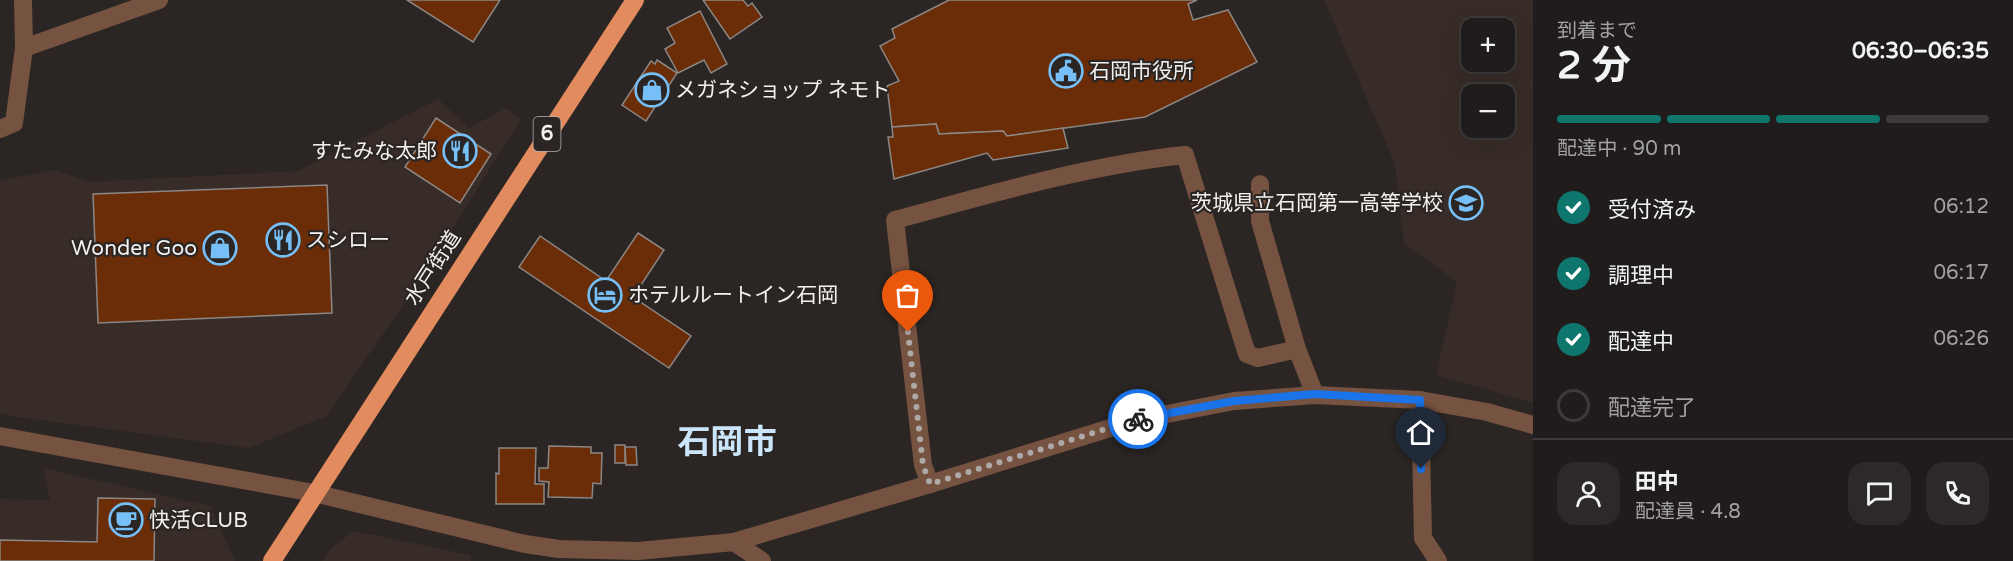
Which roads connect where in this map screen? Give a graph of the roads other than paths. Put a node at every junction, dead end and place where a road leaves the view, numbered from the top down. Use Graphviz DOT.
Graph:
graph roads {
  1 [pos="23,0"];
  2 [pos="159,0"];
  3 [pos="635,0"];
  4 [pos="24,48"];
  5 [pos="0,129"];
  6 [pos="1260,184"];
  7 [pos="1298,348"];
  8 [pos="1315,394"];
  9 [pos="1420,400"];
  10 [pos="1533,425"];
  11 [pos="0,436"];
  12 [pos="930,484"];
  13 [pos="314,493"];
  14 [pos="734,542"];
  15 [pos="636,556"];
  16 [pos="272,561"];
  17 [pos="762,561"];
  18 [pos="1438,561"];
  1 -- 4 [label="street"];
  2 -- 4 [label="street"];
  3 -- 13 [label="highway, 水戸街道 / 6"];
  4 -- 5 [label="street"];
  6 -- 7 [label="street"];
  7 -- 8 [label="street"];
  7 -- 12 [label="street"];
  8 -- 9 [label="street"];
  8 -- 12 [label="street"];
  9 -- 10 [label="street"];
  9 -- 18 [label="street"];
  11 -- 13 [label="street"];
  12 -- 14 [label="street"];
  13 -- 15 [label="street"];
  13 -- 16 [label="highway, 水戸街道 / 6"];
  14 -- 15 [label="street"];
  14 -- 17 [label="street"];
}
